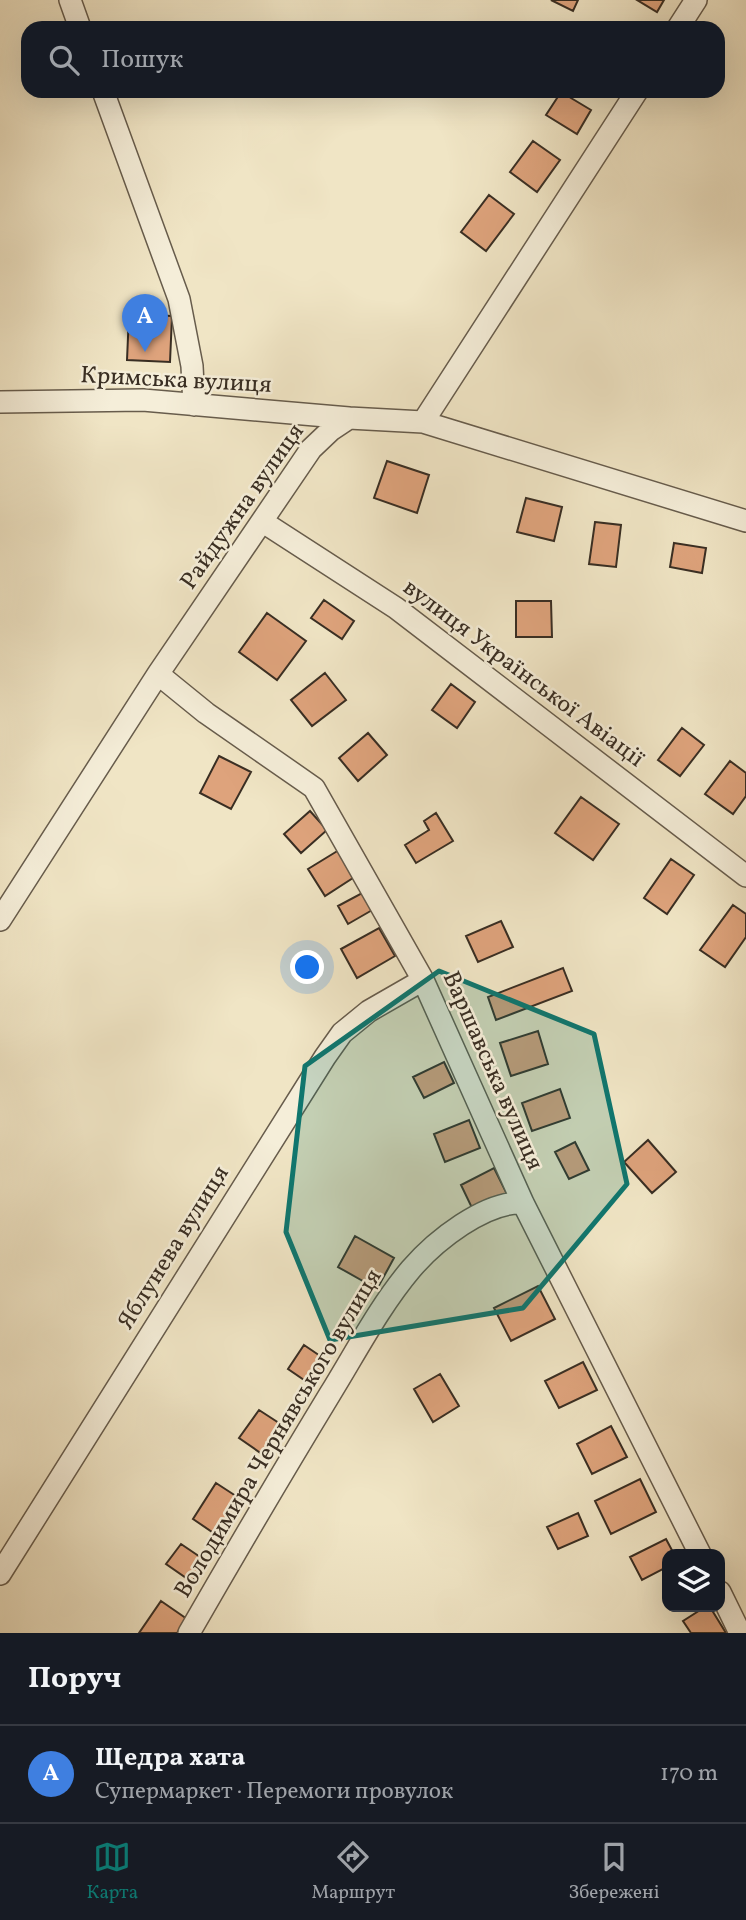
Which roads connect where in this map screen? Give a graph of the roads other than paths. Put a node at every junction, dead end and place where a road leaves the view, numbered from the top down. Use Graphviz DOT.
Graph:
graph roads {
  1 [pos="70,0"];
  2 [pos="696,0"];
  3 [pos="78,21"];
  4 [pos="682,21"];
  5 [pos="106,98"];
  6 [pos="632,98"];
  7 [pos="0,402"];
  8 [pos="194,405"];
  9 [pos="349,418"];
  10 [pos="423,422"];
  11 [pos="746,521"];
  12 [pos="263,522"];
  13 [pos="158,674"];
  14 [pos="746,876"];
  15 [pos="0,920"];
  16 [pos="423,981"];
  17 [pos="523,1203"];
  18 [pos="698,1549"];
  19 [pos="0,1574"];
  20 [pos="725,1602"];
  21 [pos="189,1633"];
  22 [pos="740,1633"];
  1 -- 3 [label="street"];
  2 -- 4 [label="street"];
  5 -- 8 [label="street"];
  6 -- 10 [label="street"];
  7 -- 8 [label="street, Кримська вулиця"];
  8 -- 9 [label="street, Кримська вулиця"];
  9 -- 10 [label="street"];
  9 -- 12 [label="street, Райдужна вулиця"];
  10 -- 11 [label="street"];
  12 -- 13 [label="street, Райдужна вулиця"];
  12 -- 14 [label="street, вулиця Української Авіації"];
  13 -- 15 [label="street, Райдужна вулиця"];
  13 -- 16 [label="street, Варшавська вулиця"];
  16 -- 17 [label="street, Варшавська вулиця"];
  16 -- 19 [label="street, Яблунева вулиця"];
  17 -- 18 [label="street, Варшавська вулиця"];
  17 -- 21 [label="street, Володимира Чернявського вулиця"];
  20 -- 22 [label="street"];
}
